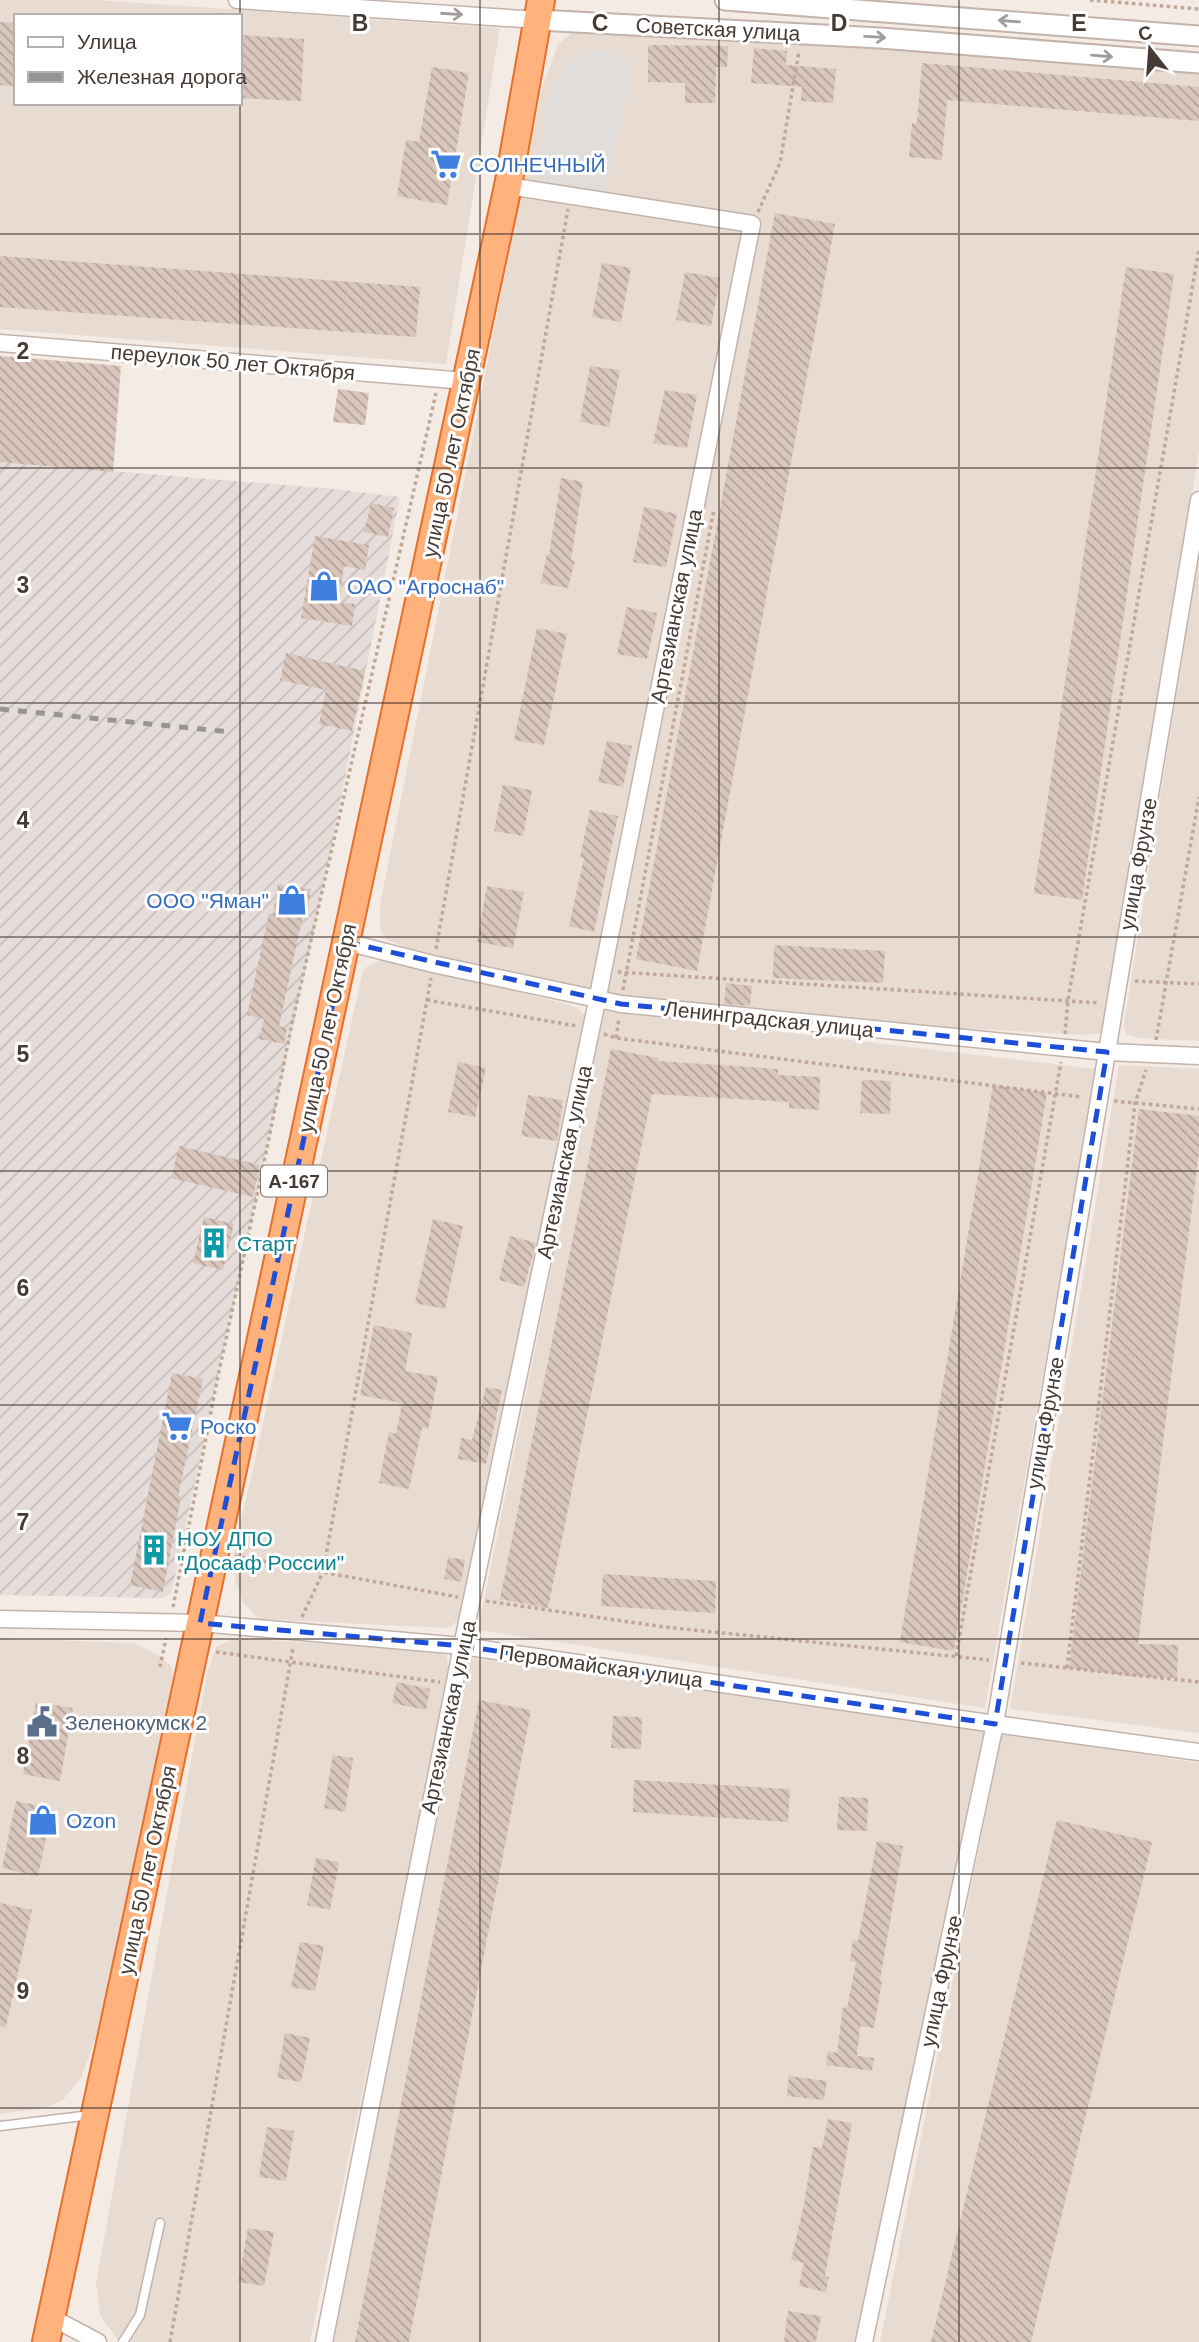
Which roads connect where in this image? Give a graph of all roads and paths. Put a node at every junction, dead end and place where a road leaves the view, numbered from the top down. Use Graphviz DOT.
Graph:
graph roads {
  1 [pos="237,0"];
  2 [pos="725,0"];
  3 [pos="1090,0"];
  4 [pos="773,2"];
  5 [pos="1199,9"];
  6 [pos="539,10"];
  7 [pos="801,34"];
  8 [pos="1199,37"];
  9 [pos="1199,63"];
  10 [pos="508,186"];
  11 [pos="570,196"];
  12 [pos="752,224"];
  13 [pos="1199,249"];
  14 [pos="0,343"];
  15 [pos="439,379"];
  16 [pos="466,381"];
  17 [pos="716,499"];
  18 [pos="1199,500"];
  19 [pos="1199,797"];
  20 [pos="346,942"];
  21 [pos="433,964"];
  22 [pos="603,970"];
  23 [pos="627,973"];
  24 [pos="1119,980"];
  25 [pos="1167,982"];
  26 [pos="1199,984"];
  27 [pos="427,1000"];
  28 [pos="1068,1000"];
  29 [pos="597,1001"];
  30 [pos="621,1004"];
  31 [pos="1115,1004"];
  32 [pos="575,1025"];
  33 [pos="1063,1048"];
  34 [pos="1107,1052"];
  35 [pos="1151,1054"];
  36 [pos="1199,1056"];
  37 [pos="1055,1093"];
  38 [pos="1099,1100"];
  39 [pos="1135,1103"];
  40 [pos="1199,1109"];
  41 [pos="184,1549"];
  42 [pos="215,1553"];
  43 [pos="323,1572"];
  44 [pos="473,1599"];
  45 [pos="0,1619"];
  46 [pos="170,1623"];
  47 [pos="200,1623"];
  48 [pos="296,1631"];
  49 [pos="165,1645"];
  50 [pos="462,1646"];
  51 [pos="194,1649"];
  52 [pos="956,1656"];
  53 [pos="291,1661"];
  54 [pos="1005,1661"];
  55 [pos="160,1667"];
  56 [pos="1067,1668"];
  57 [pos="1199,1682"];
  58 [pos="454,1684"];
  59 [pos="995,1724"];
  60 [pos="1199,1752"];
  61 [pos="94,2115"];
  62 [pos="0,2126"];
  63 [pos="160,2223"];
  64 [pos="48,2330"];
  65 [pos="98,2342"];
  66 [pos="123,2342"];
  67 [pos="170,2342"];
  68 [pos="324,2342"];
  69 [pos="864,2342"];
  1 -- 6 [label="street, Советская улица, one-way"];
  2 -- 4 [label="street, Советская улица"];
  3 -- 5 [label="path"];
  8 -- 4 [label="street, Советская улица, one-way"];
  6 -- 7 [label="street, Советская улица"];
  6 -- 10 [label="highway, улица 50 лет Октября / А-167"];
  7 -- 9 [label="street, Советская улица, one-way"];
  7 -- 12 [label="path"];
  10 -- 11 [label="street"];
  10 -- 16 [label="highway, улица 50 лет Октября / А-167"];
  11 -- 12 [label="street"];
  11 -- 21 [label="path"];
  12 -- 22 [label="street, Артезианская улица"];
  13 -- 28 [label="path"];
  14 -- 15 [label="street, переулок 50 лет Октября"];
  15 -- 16 [label="street, переулок 50 лет Октября"];
  15 -- 41 [label="path"];
  16 -- 20 [label="highway, улица 50 лет Октября / А-167"];
  17 -- 23 [label="path"];
  18 -- 24 [label="street, улица Фрунзе"];
  19 -- 25 [label="path"];
  20 -- 21 [label="street, Ленинградская улица"];
  20 -- 42 [label="highway, улица 50 лет Октября / А-167"];
  21 -- 27 [label="path"];
  21 -- 29 [label="street, Ленинградская улица"];
  22 -- 23 [label="path"];
  22 -- 29 [label="street, Артезианская улица"];
  23 -- 28 [label="path"];
  23 -- 30 [label="path"];
  24 -- 25 [label="path"];
  24 -- 31 [label="street, улица Фрунзе"];
  25 -- 26 [label="path"];
  25 -- 35 [label="path"];
  27 -- 32 [label="path"];
  27 -- 43 [label="path"];
  28 -- 31 [label="path"];
  28 -- 33 [label="path"];
  29 -- 30 [label="street, Ленинградская улица"];
  29 -- 44 [label="street, Артезианская улица"];
  30 -- 33 [label="street, Ленинградская улица"];
  30 -- 37 [label="path"];
  31 -- 34 [label="street, улица Фрунзе"];
  33 -- 34 [label="street, Ленинградская улица"];
  33 -- 37 [label="path"];
  34 -- 35 [label="street, Ленинградская улица"];
  34 -- 38 [label="street, улица Фрунзе"];
  35 -- 36 [label="street, Ленинградская улица"];
  35 -- 39 [label="path"];
  37 -- 38 [label="path"];
  37 -- 52 [label="path"];
  38 -- 39 [label="path"];
  38 -- 54 [label="street, улица Фрунзе"];
  39 -- 40 [label="path"];
  39 -- 56 [label="path"];
  41 -- 42 [label="path"];
  41 -- 46 [label="path"];
  42 -- 43 [label="path"];
  42 -- 47 [label="highway, улица 50 лет Октября / А-167"];
  43 -- 44 [label="path"];
  43 -- 48 [label="path"];
  44 -- 50 [label="street, Артезианская улица"];
  44 -- 52 [label="path"];
  45 -- 46 [label="street, Первомайская улица"];
  46 -- 47 [label="street, Первомайская улица"];
  46 -- 49 [label="path"];
  47 -- 48 [label="street, Первомайская улица"];
  47 -- 51 [label="highway, улица 50 лет Октября / А-167"];
  48 -- 50 [label="street, Первомайская улица"];
  48 -- 53 [label="path"];
  49 -- 51 [label="path"];
  49 -- 55 [label="path"];
  50 -- 58 [label="street, Артезианская улица"];
  50 -- 59 [label="street, Первомайская улица"];
  51 -- 53 [label="path"];
  51 -- 61 [label="highway, улица 50 лет Октября / А-167"];
  52 -- 54 [label="path"];
  53 -- 58 [label="path"];
  53 -- 67 [label="path"];
  54 -- 56 [label="path"];
  54 -- 59 [label="street, улица Фрунзе"];
  56 -- 57 [label="path"];
  58 -- 68 [label="street, Артезианская улица"];
  59 -- 60 [label="street, Первомайская улица"];
  59 -- 69 [label="street, улица Фрунзе"];
  61 -- 62 [label="lane"];
  61 -- 64 [label="highway, улица 50 лет Октября / А-167"];
  63 -- 66 [label="lane"];
  64 -- 65 [label="street"];
}
